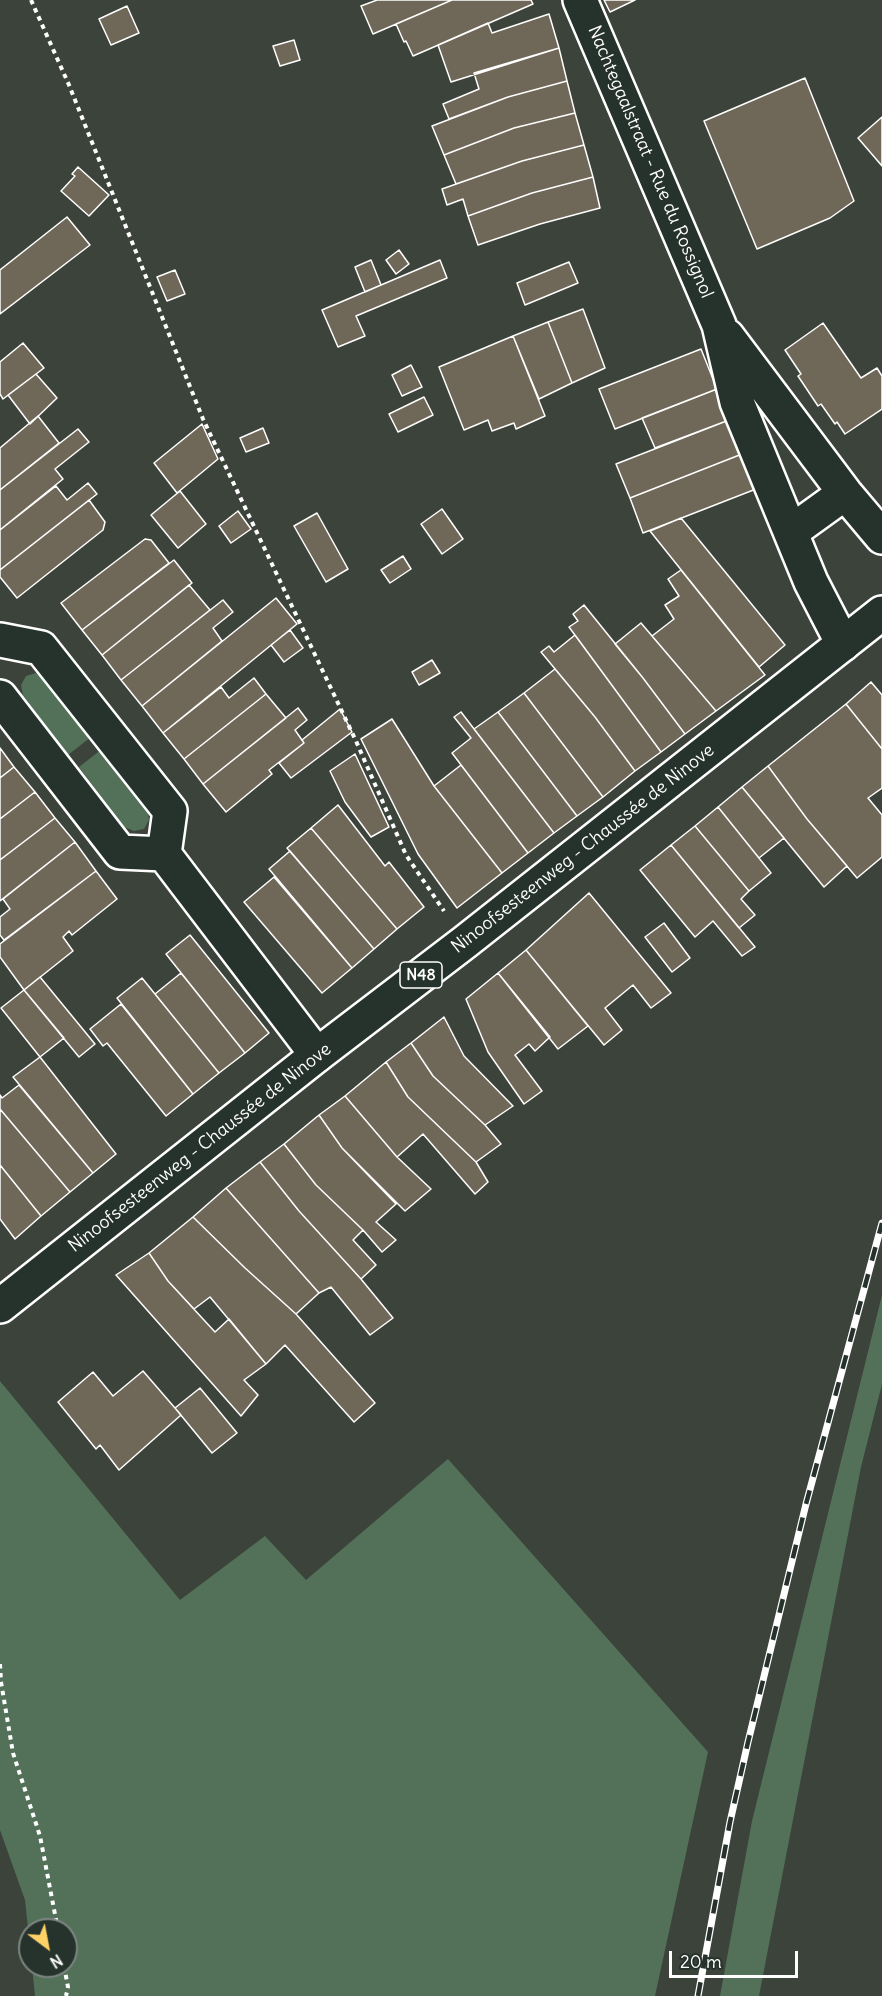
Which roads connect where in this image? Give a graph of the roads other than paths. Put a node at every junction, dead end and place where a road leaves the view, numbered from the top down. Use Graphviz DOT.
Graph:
graph roads {
  1 [pos="580,0"];
  2 [pos="719,325"];
  3 [pos="845,493"];
  4 [pos="791,532"];
  5 [pos="882,537"];
  6 [pos="882,614"];
  7 [pos="0,640"];
  8 [pos="843,644"];
  9 [pos="0,697"];
  10 [pos="164,854"];
  11 [pos="317,1055"];
  12 [pos="0,1306"];
  1 -- 2 [label="street, Nachtegaalstraat - Rue du Rossignol"];
  2 -- 3 [label="street, Nachtegaalstraat - Rue du Rossignol"];
  2 -- 4 [label="street, Nachtegaalstraat - Rue du Rossignol"];
  3 -- 4 [label="street"];
  3 -- 5 [label="street, Nachtegaalstraat - Rue du Rossignol"];
  4 -- 8 [label="street, Nachtegaalstraat - Rue du Rossignol"];
  6 -- 8 [label="street, Ninoofsesteenweg - Chaussée de Ninove / N48"];
  7 -- 10 [label="street"];
  8 -- 11 [label="street, Ninoofsesteenweg - Chaussée de Ninove / N48"];
  9 -- 10 [label="street"];
  10 -- 11 [label="street"];
  11 -- 12 [label="street, Ninoofsesteenweg - Chaussée de Ninove / N48"];
}
